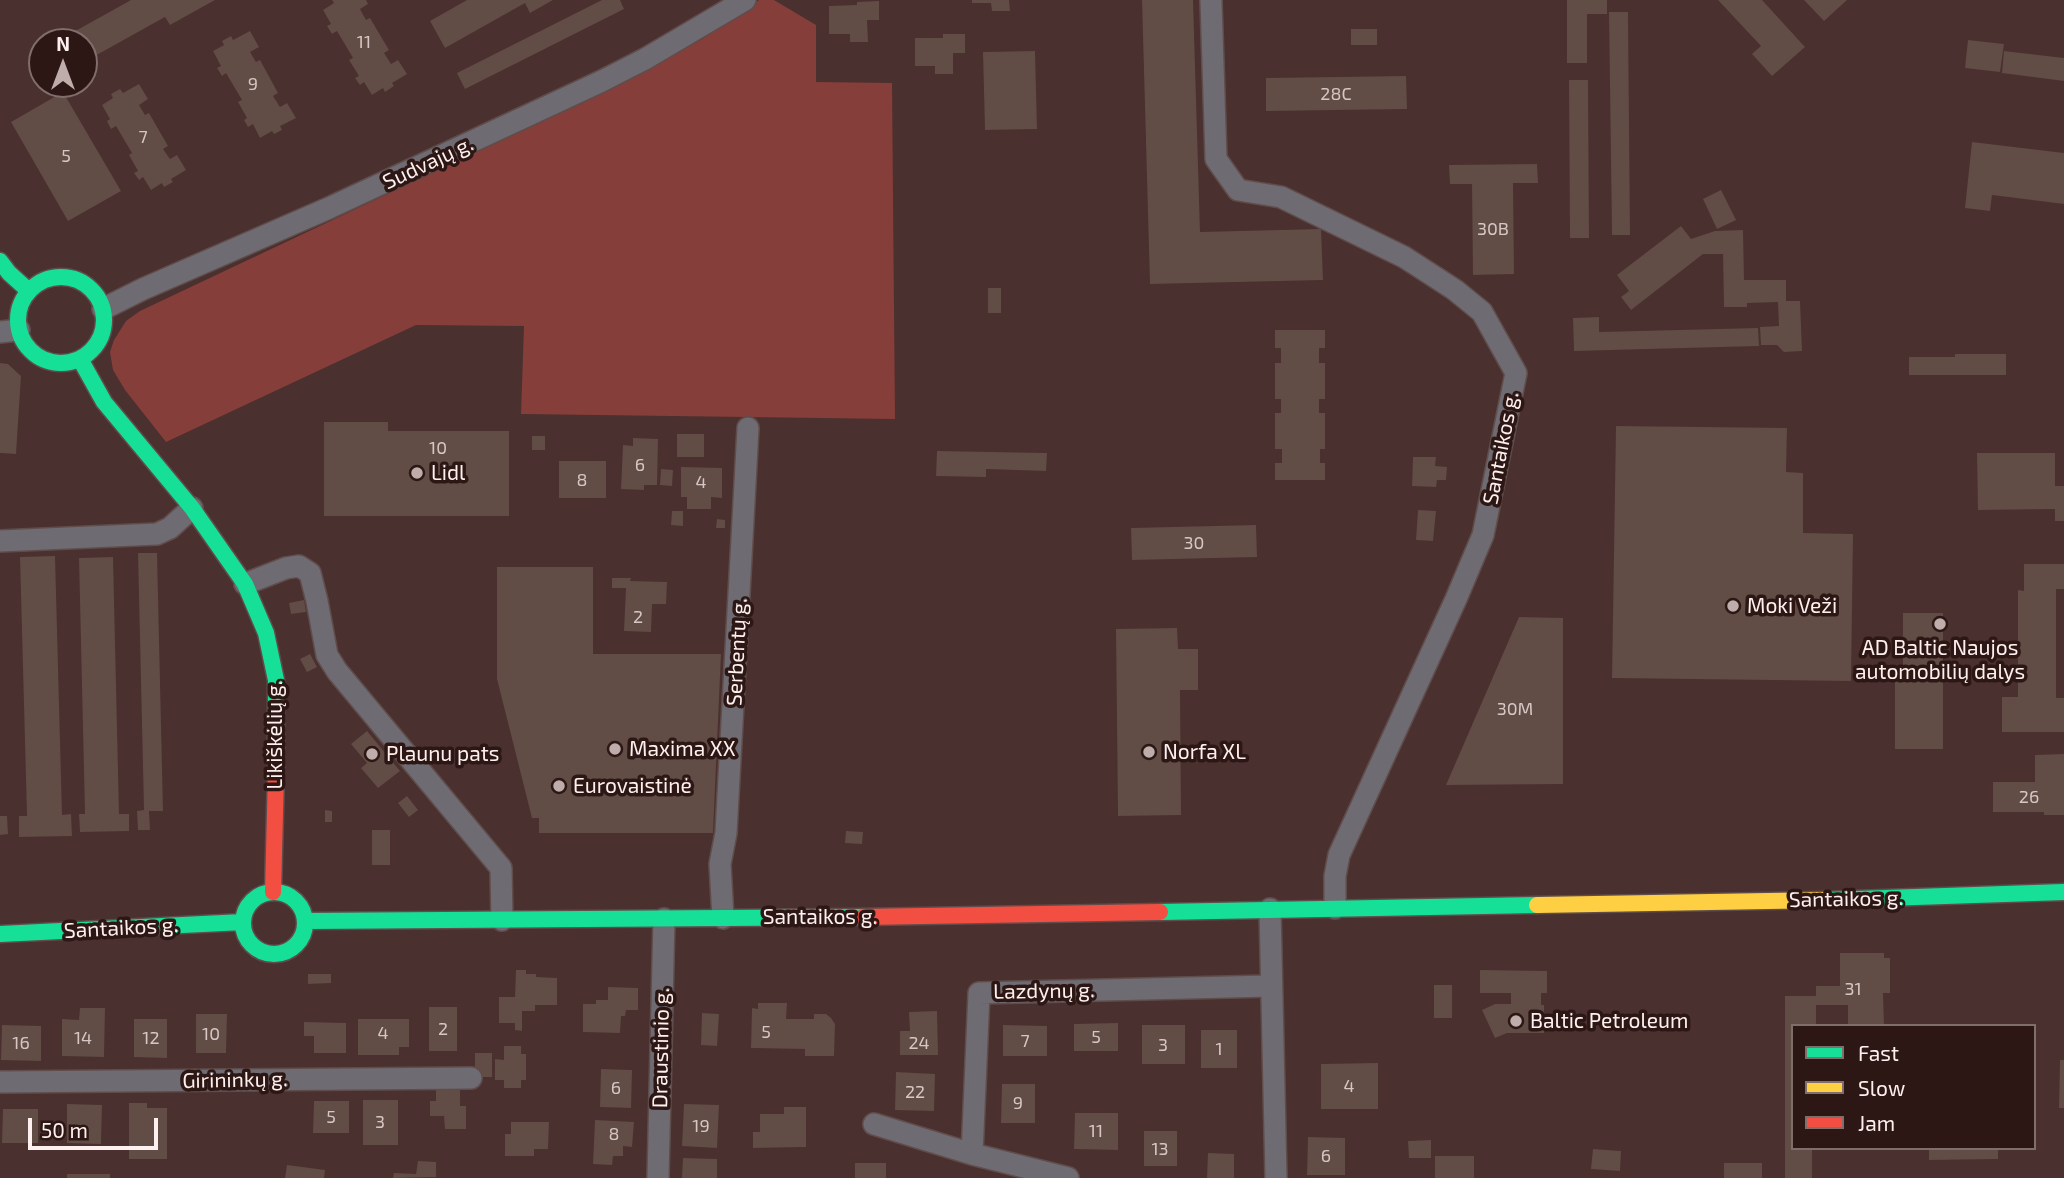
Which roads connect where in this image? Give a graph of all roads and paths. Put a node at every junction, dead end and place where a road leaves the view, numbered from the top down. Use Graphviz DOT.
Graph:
graph roads {
  1 [pos="745,0"];
  2 [pos="1211,1"];
  3 [pos="0,261"];
  4 [pos="29,291"];
  5 [pos="103,309"];
  6 [pos="9,331"];
  7 [pos="80,359"];
  8 [pos="748,428"];
  9 [pos="192,508"];
  10 [pos="0,541"];
  11 [pos="245,584"];
  12 [pos="273,892"];
  13 [pos="2064,892"];
  14 [pos="1335,908"];
  15 [pos="1270,909"];
  16 [pos="723,918"];
  17 [pos="502,919"];
  18 [pos="664,919"];
  19 [pos="305,921"];
  20 [pos="243,922"];
  21 [pos="0,934"];
  22 [pos="1270,986"];
  23 [pos="471,1078"];
  24 [pos="0,1082"];
  25 [pos="874,1124"];
  26 [pos="972,1154"];
  27 [pos="658,1178"];
  28 [pos="1068,1178"];
  29 [pos="1276,1178"];
  1 -- 5 [label="street, Sudvajų g."];
  2 -- 14 [label="street, Santaikos g."];
  3 -- 4 [label="main road"];
  4 -- 5 [label="main road"];
  4 -- 6 [label="main road"];
  5 -- 7 [label="main road"];
  6 -- 7 [label="main road"];
  7 -- 9 [label="main road, Likiškėlių g."];
  8 -- 16 [label="street, Serbentų g."];
  9 -- 10 [label="street"];
  9 -- 11 [label="main road, Likiškėlių g."];
  11 -- 12 [label="main road, Likiškėlių g."];
  11 -- 17 [label="street"];
  12 -- 19 [label="main road"];
  12 -- 20 [label="main road"];
  13 -- 14 [label="main road, Santaikos g."];
  14 -- 15 [label="main road, Santaikos g."];
  15 -- 16 [label="main road, Santaikos g."];
  15 -- 22 [label="street"];
  16 -- 18 [label="main road, Santaikos g."];
  17 -- 18 [label="main road, Santaikos g."];
  17 -- 19 [label="main road, Santaikos g."];
  18 -- 27 [label="street, Draustinio g."];
  19 -- 20 [label="main road"];
  20 -- 21 [label="main road, Santaikos g."];
  22 -- 26 [label="street, Lazdynų g."];
  22 -- 29 [label="street"];
  23 -- 24 [label="street, Girininkų g."];
  25 -- 26 [label="street"];
  26 -- 28 [label="street"];
}
